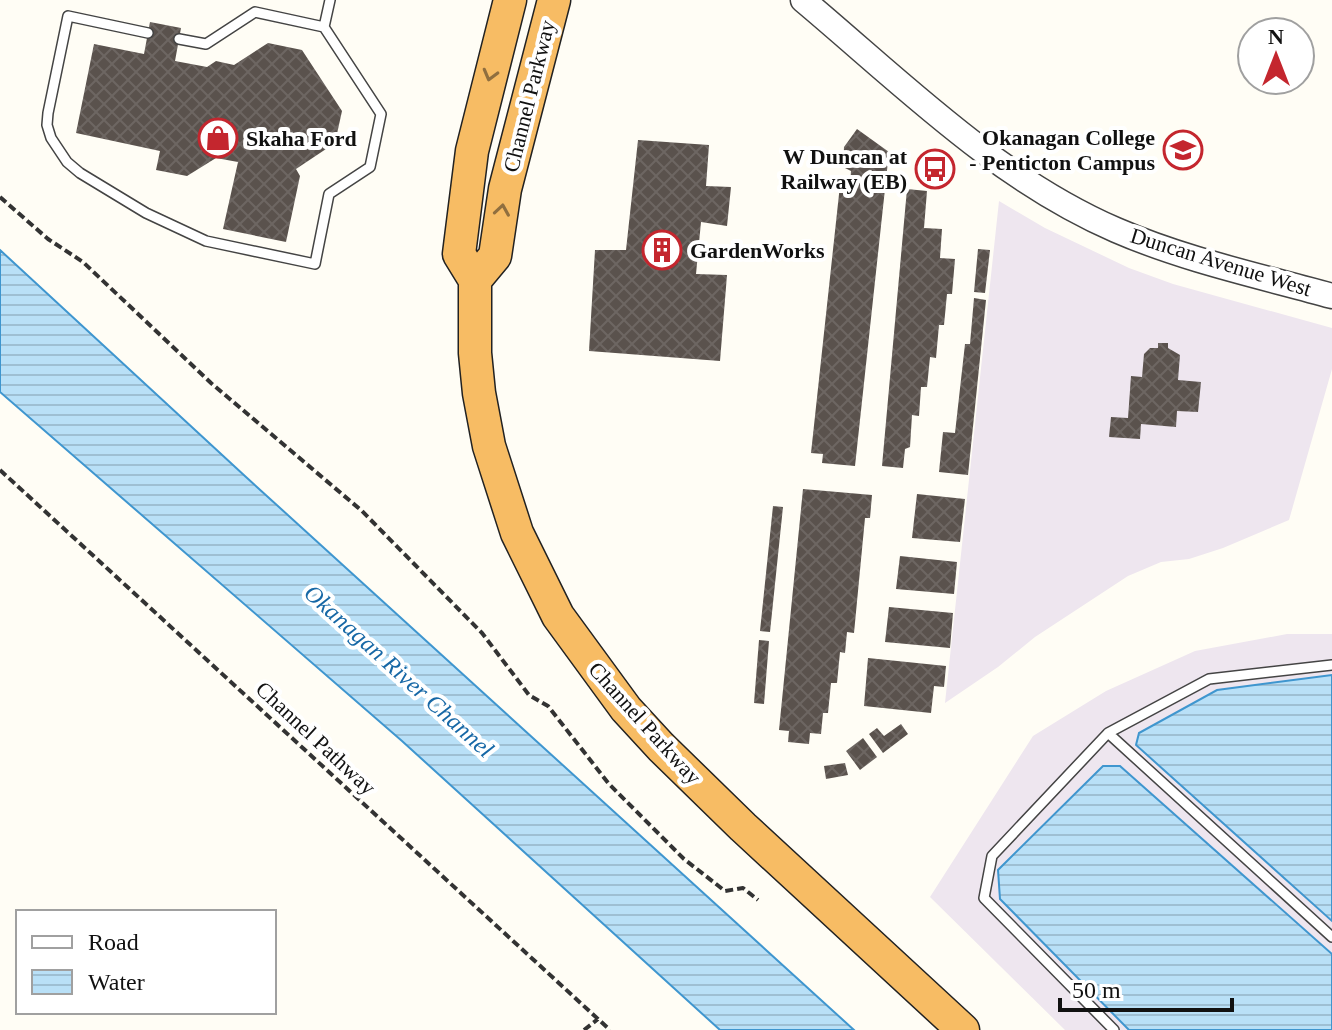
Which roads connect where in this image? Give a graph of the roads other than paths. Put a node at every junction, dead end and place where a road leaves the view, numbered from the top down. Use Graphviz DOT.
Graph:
graph roads {
  1 [pos="330,0"];
  2 [pos="510,0"];
  3 [pos="803,0"];
  4 [pos="554,2"];
  5 [pos="324,27"];
  6 [pos="148,33"];
  7 [pos="179,39"];
  8 [pos="475,280"];
  9 [pos="1332,296"];
  10 [pos="1332,665"];
  11 [pos="1108,733"];
  12 [pos="1332,937"];
  13 [pos="963,1030"];
  14 [pos="1114,1030"];
  1 -- 5 [label="lane"];
  2 -- 8 [label="highway, Channel Parkway, one-way"];
  3 -- 9 [label="street, Duncan Avenue West"];
  8 -- 4 [label="highway, Channel Parkway, one-way"];
  5 -- 6 [label="lane"];
  5 -- 7 [label="lane"];
  8 -- 13 [label="highway, Channel Parkway"];
  10 -- 11 [label="lane"];
  11 -- 12 [label="lane"];
  11 -- 14 [label="lane"];
}
